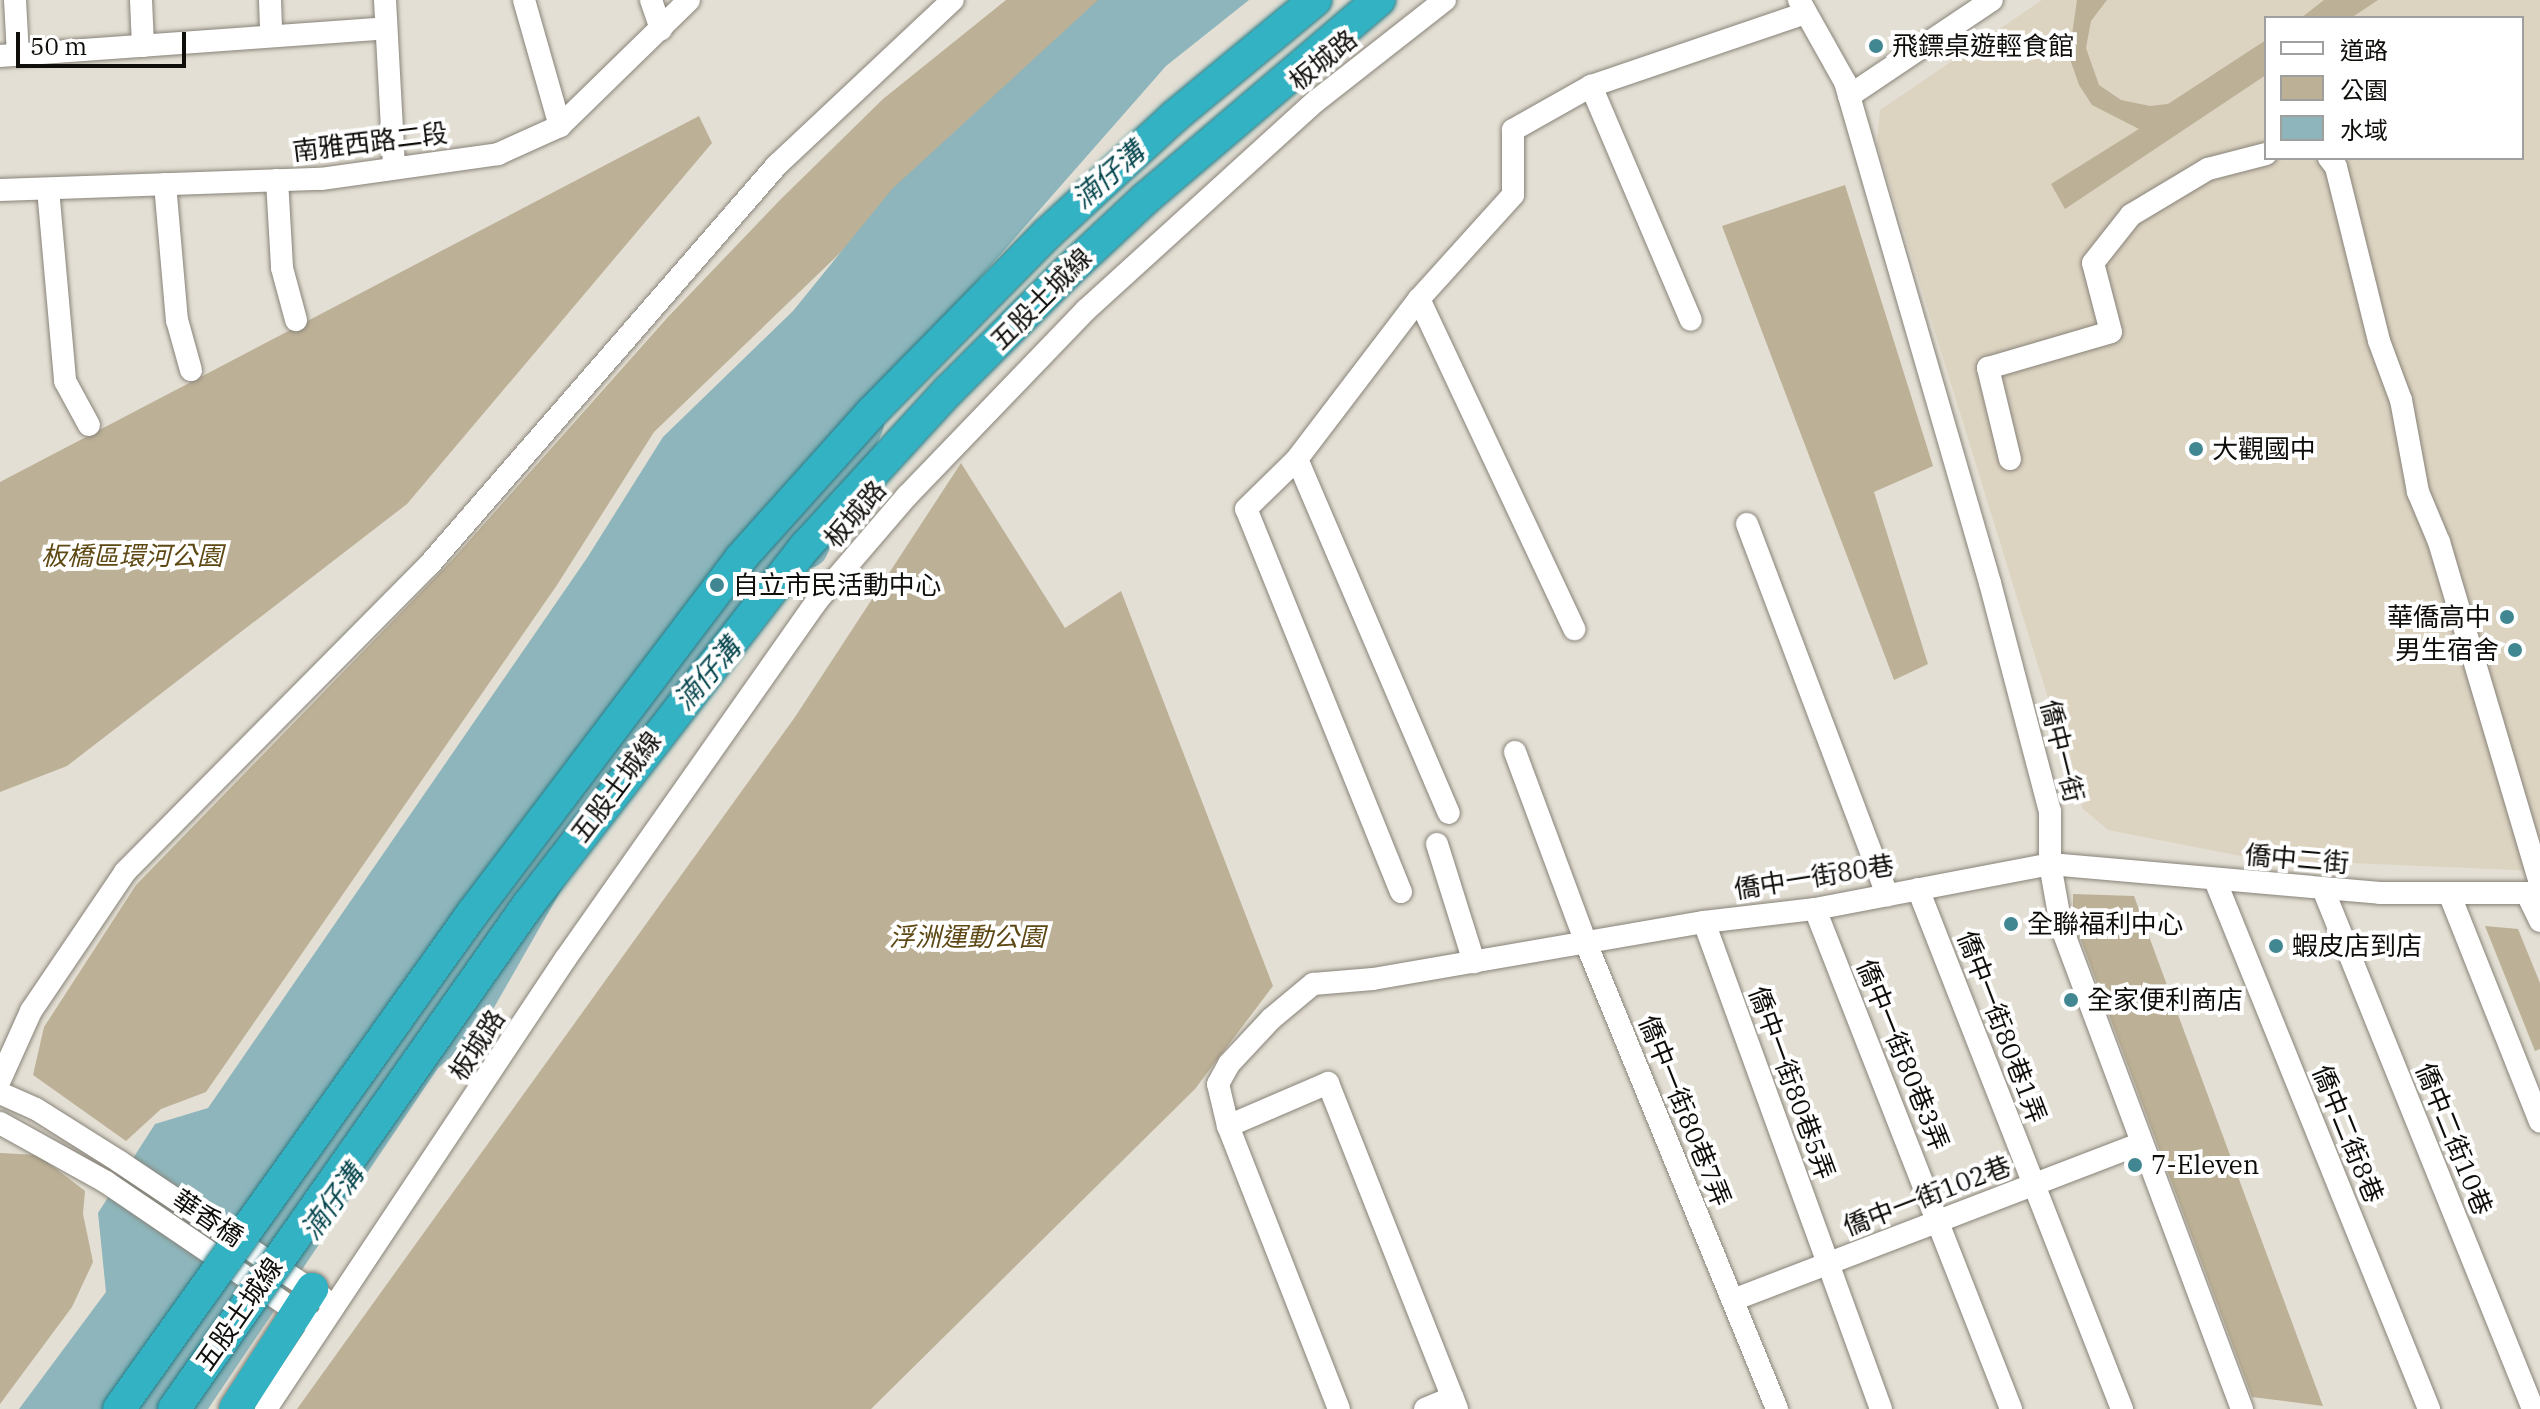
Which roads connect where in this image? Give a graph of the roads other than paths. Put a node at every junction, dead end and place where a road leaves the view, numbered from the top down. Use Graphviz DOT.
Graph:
graph roads {
  1 [pos="15,0"];
  2 [pos="141,0"];
  3 [pos="270,0"];
  4 [pos="385,0"];
  5 [pos="524,0"];
  6 [pos="651,0"];
  7 [pos="689,0"];
  8 [pos="953,0"];
  9 [pos="1315,0"];
  10 [pos="1379,0"];
  11 [pos="1445,0"];
  12 [pos="1992,0"];
  13 [pos="1802,6"];
  14 [pos="386,28"];
  15 [pos="661,29"];
  16 [pos="271,36"];
  17 [pos="143,46"];
  18 [pos="9,56"];
  19 [pos="1591,86"];
  20 [pos="1849,96"];
  21 [pos="560,126"];
  22 [pos="2264,155"];
  23 [pos="2331,160"];
  24 [pos="394,168"];
  25 [pos="277,180"];
  26 [pos="165,184"];
  27 [pos="48,189"];
  28 [pos="0,190"];
  29 [pos="1419,299"];
  30 [pos="296,320"];
  31 [pos="1691,320"];
  32 [pos="191,370"];
  33 [pos="89,425"];
  34 [pos="1297,459"];
  35 [pos="2010,459"];
  36 [pos="1747,524"];
  37 [pos="1574,629"];
  38 [pos="1515,752"];
  39 [pos="1449,813"];
  40 [pos="1437,844"];
  41 [pos="2050,864"];
  42 [pos="2215,880"];
  43 [pos="1918,889"];
  44 [pos="2323,889"];
  45 [pos="2536,890"];
  46 [pos="1401,892"];
  47 [pos="2449,893"];
  48 [pos="1887,895"];
  49 [pos="1815,909"];
  50 [pos="2540,921"];
  51 [pos="1704,922"];
  52 [pos="1586,943"];
  53 [pos="1474,962"];
  54 [pos="0,1080"];
  55 [pos="0,1093"];
  56 [pos="2540,1122"];
  57 [pos="0,1123"];
  58 [pos="1228,1126"];
  59 [pos="2140,1144"];
  60 [pos="2034,1185"];
  61 [pos="1939,1222"];
  62 [pos="1827,1264"];
  63 [pos="1733,1300"];
  64 [pos="306,1308"];
  65 [pos="1455,1403"];
  66 [pos="119,1409"];
  67 [pos="174,1409"];
  68 [pos="222,1409"];
  69 [pos="235,1409"];
  70 [pos="266,1409"];
  71 [pos="1339,1409"];
  72 [pos="1425,1409"];
  73 [pos="1777,1409"];
  74 [pos="1881,1409"];
  75 [pos="2011,1409"];
  76 [pos="2122,1409"];
  77 [pos="2242,1409"];
  78 [pos="2429,1409"];
  79 [pos="2533,1409"];
  1 -- 18 [label="street"];
  2 -- 17 [label="street"];
  3 -- 16 [label="street"];
  4 -- 14 [label="street"];
  5 -- 21 [label="street"];
  6 -- 15 [label="street"];
  7 -- 15 [label="street, 南雅西路二段"];
  8 -- 54 [label="street"];
  9 -- 66 [label="highway, 五股土城線, bridge"];
  10 -- 67 [label="highway, 五股土城線, bridge"];
  11 -- 64 [label="street, 板城路"];
  12 -- 20 [label="street"];
  13 -- 19 [label="street"];
  13 -- 20 [label="street, 僑中一街"];
  14 -- 16 [label="street"];
  14 -- 24 [label="street"];
  15 -- 21 [label="street, 南雅西路二段"];
  16 -- 17 [label="street"];
  17 -- 18 [label="street"];
  19 -- 29 [label="street"];
  19 -- 31 [label="street"];
  20 -- 41 [label="street, 僑中一街"];
  21 -- 24 [label="street, 南雅西路二段"];
  22 -- 35 [label="street"];
  23 -- 45 [label="street"];
  24 -- 25 [label="street, 南雅西路二段"];
  25 -- 26 [label="street, 南雅西路二段"];
  25 -- 30 [label="street"];
  26 -- 27 [label="street, 南雅西路二段"];
  26 -- 32 [label="street"];
  27 -- 28 [label="street, 南雅西路二段"];
  27 -- 33 [label="street"];
  29 -- 34 [label="street"];
  29 -- 37 [label="street"];
  34 -- 39 [label="street"];
  34 -- 46 [label="street"];
  36 -- 48 [label="street"];
  38 -- 52 [label="street, 僑中一街80巷7弄"];
  40 -- 53 [label="street"];
  41 -- 42 [label="street, 僑中二街"];
  41 -- 43 [label="street, 僑中一街80巷"];
  41 -- 59 [label="street, 僑中一街"];
  42 -- 44 [label="street, 僑中二街"];
  42 -- 78 [label="street, 僑中二街8巷"];
  43 -- 48 [label="street, 僑中一街80巷"];
  43 -- 60 [label="street, 僑中一街80巷1弄"];
  44 -- 47 [label="street, 僑中二街"];
  44 -- 79 [label="street, 僑中二街10巷"];
  45 -- 47 [label="street, 僑中二街"];
  45 -- 50 [label="street"];
  47 -- 56 [label="street"];
  48 -- 49 [label="street, 僑中一街80巷"];
  49 -- 51 [label="street, 僑中一街80巷"];
  49 -- 61 [label="street, 僑中一街80巷3弄"];
  51 -- 52 [label="street, 僑中一街80巷"];
  51 -- 62 [label="street, 僑中一街80巷5弄"];
  52 -- 53 [label="street, 僑中一街80巷"];
  52 -- 63 [label="street, 僑中一街80巷7弄"];
  53 -- 58 [label="street, 僑中一街80巷"];
  55 -- 64 [label="street, 華香橋, bridge"];
  57 -- 64 [label="street, 華香橋, bridge"];
  58 -- 65 [label="street"];
  58 -- 71 [label="street, 僑中一街80巷"];
  59 -- 60 [label="street, 僑中一街102巷"];
  59 -- 77 [label="street, 僑中一街"];
  60 -- 61 [label="street, 僑中一街102巷"];
  60 -- 76 [label="street, 僑中一街80巷1弄"];
  61 -- 62 [label="street, 僑中一街102巷"];
  61 -- 75 [label="street, 僑中一街80巷3弄"];
  62 -- 63 [label="street, 僑中一街102巷"];
  62 -- 74 [label="street, 僑中一街80巷5弄"];
  63 -- 73 [label="street, 僑中一街80巷7弄"];
  64 -- 68 [label="street"];
  64 -- 69 [label="highway"];
  64 -- 70 [label="street, 板城路"];
  65 -- 72 [label="street"];
}
